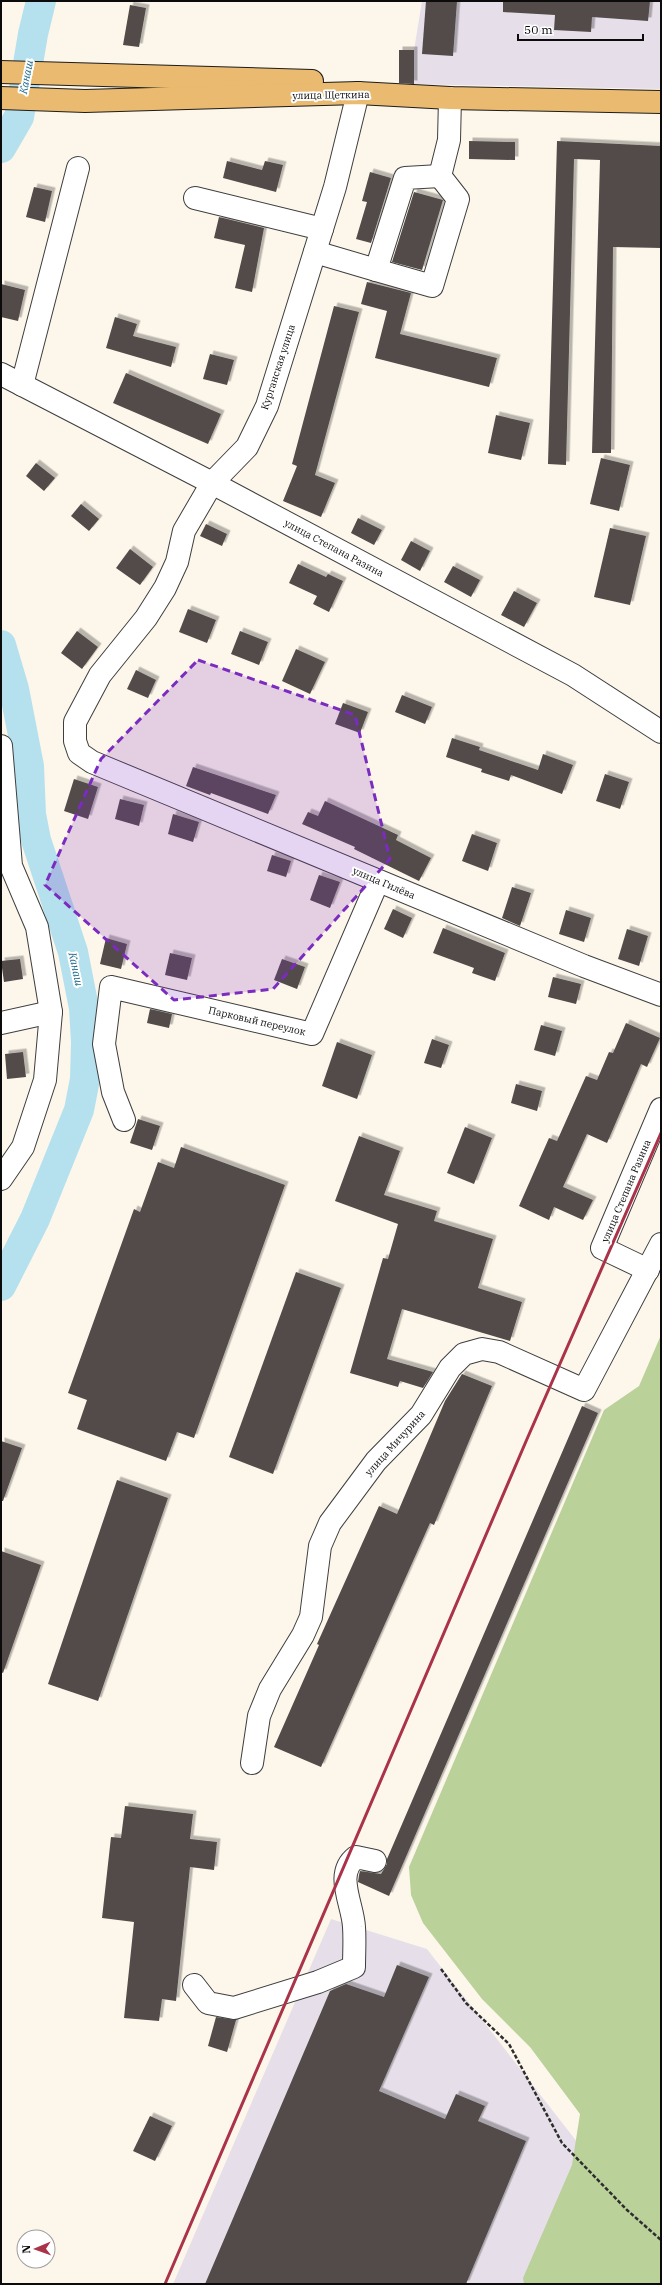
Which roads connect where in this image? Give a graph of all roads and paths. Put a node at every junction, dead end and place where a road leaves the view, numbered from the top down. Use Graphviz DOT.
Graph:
graph roads {
  1 [pos="1,72"];
  2 [pos="358,94"];
  3 [pos="1,98"];
  4 [pos="450,98"];
  5 [pos="661,102"];
  6 [pos="78,168"];
  7 [pos="440,176"];
  8 [pos="195,198"];
  9 [pos="322,229"];
  10 [pos="315,252"];
  11 [pos="376,270"];
  12 [pos="1,374"];
  13 [pos="22,384"];
  14 [pos="212,483"];
  15 [pos="661,732"];
  16 [pos="1,746"];
  17 [pos="107,768"];
  18 [pos="6,867"];
  19 [pos="378,881"];
  20 [pos="661,995"];
  21 [pos="50,1012"];
  22 [pos="1,1023"];
  23 [pos="661,1109"];
  24 [pos="124,1120"];
  25 [pos="2,1179"];
  26 [pos="661,1244"];
  27 [pos="648,1270"];
  28 [pos="252,1762"];
  29 [pos="375,1861"];
  30 [pos="441,1969"];
  31 [pos="194,1985"];
  32 [pos="661,2240"];
  1 -- 2 [label="main road"];
  2 -- 3 [label="main road, улица Щеткина"];
  2 -- 4 [label="main road, улица Щеткина"];
  2 -- 9 [label="street, Курганская улица"];
  4 -- 5 [label="main road, улица Щеткина"];
  4 -- 7 [label="street"];
  6 -- 13 [label="street"];
  7 -- 11 [label="street"];
  7 -- 11 [label="street"];
  8 -- 9 [label="street"];
  9 -- 10 [label="street, Курганская улица"];
  10 -- 11 [label="street"];
  10 -- 14 [label="street, Курганская улица"];
  12 -- 13 [label="street, улица Степана Разина"];
  13 -- 14 [label="street, улица Степана Разина"];
  14 -- 15 [label="street, улица Степана Разина"];
  14 -- 17 [label="street, Курганская улица"];
  16 -- 18 [label="street"];
  17 -- 19 [label="street, улица Гилёва"];
  18 -- 21 [label="street"];
  19 -- 20 [label="street, улица Гилёва"];
  19 -- 24 [label="street, Парковый переулок"];
  21 -- 22 [label="street"];
  21 -- 25 [label="street"];
  23 -- 27 [label="street, улица Степана Разина"];
  26 -- 27 [label="street, улица Мичурина"];
  27 -- 28 [label="street, улица Мичурина"];
  29 -- 31 [label="street"];
  30 -- 32 [label="path"];
}
